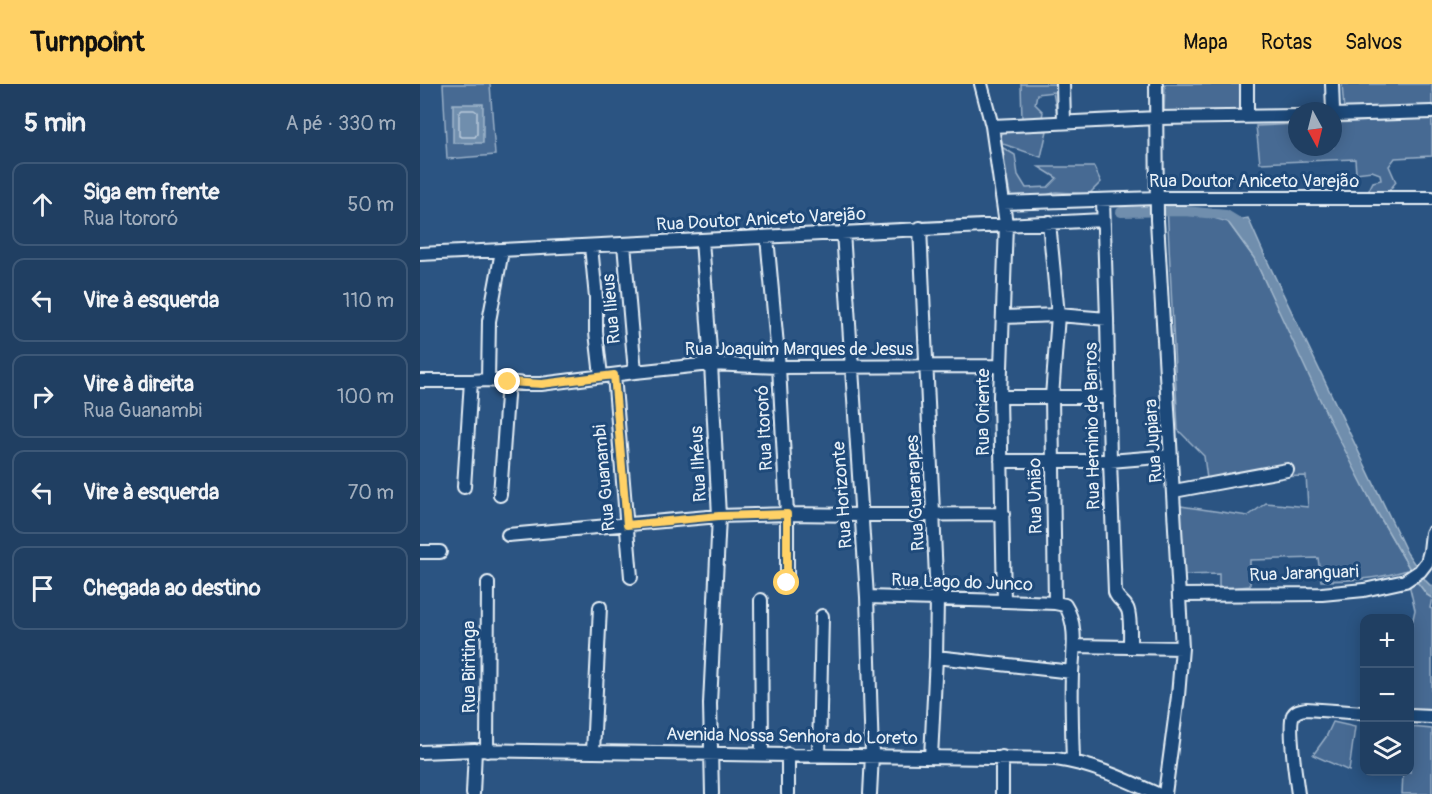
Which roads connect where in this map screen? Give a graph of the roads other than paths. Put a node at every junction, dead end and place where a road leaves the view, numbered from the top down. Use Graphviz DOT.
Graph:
graph roads {
  1 [pos="981,84"];
  2 [pos="1063,84"];
  3 [pos="1156,84"];
  4 [pos="1247,84"];
  5 [pos="1332,84"];
  6 [pos="1333,102"];
  7 [pos="1432,112"];
  8 [pos="1342,113"];
  9 [pos="1288,116"];
  10 [pos="1247,117"];
  11 [pos="1157,118"];
  12 [pos="1064,122"];
  13 [pos="992,126"];
  14 [pos="1432,198"];
  15 [pos="1157,202"];
  16 [pos="1103,210"];
  17 [pos="1005,214"];
  18 [pos="1049,222"];
  19 [pos="920,228"];
  20 [pos="843,232"];
  21 [pos="767,237"];
  22 [pos="702,240"];
  23 [pos="624,244"];
  24 [pos="591,246"];
  25 [pos="502,251"];
  26 [pos="420,255"];
  27 [pos="1058,315"];
  28 [pos="1003,317"];
  29 [pos="1107,319"];
  30 [pos="711,364"];
  31 [pos="852,366"];
  32 [pos="1000,366"];
  33 [pos="779,367"];
  34 [pos="927,367"];
  35 [pos="635,372"];
  36 [pos="614,375"];
  37 [pos="600,376"];
  38 [pos="488,380"];
  39 [pos="420,381"];
  40 [pos="471,381"];
  41 [pos="508,382"];
  42 [pos="1000,397"];
  43 [pos="1052,397"];
  44 [pos="1109,397"];
  45 [pos="1171,456"];
  46 [pos="1110,460"];
  47 [pos="1001,461"];
  48 [pos="1053,461"];
  49 [pos="1287,470"];
  50 [pos="464,487"];
  51 [pos="1174,491"];
  52 [pos="500,495"];
  53 [pos="787,514"];
  54 [pos="934,514"];
  55 [pos="1003,514"];
  56 [pos="862,515"];
  57 [pos="719,516"];
  58 [pos="627,525"];
  59 [pos="1432,533"];
  60 [pos="508,535"];
  61 [pos="420,552"];
  62 [pos="440,552"];
  63 [pos="632,578"];
  64 [pos="488,583"];
  65 [pos="787,583"];
  66 [pos="1179,595"];
  67 [pos="867,597"];
  68 [pos="937,599"];
  69 [pos="761,600"];
  70 [pos="1004,601"];
  71 [pos="1055,603"];
  72 [pos="600,607"];
  73 [pos="822,616"];
  74 [pos="1075,646"];
  75 [pos="1130,647"];
  76 [pos="1182,648"];
  77 [pos="936,657"];
  78 [pos="1072,672"];
  79 [pos="1360,712"];
  80 [pos="1414,716"];
  81 [pos="1432,717"];
  82 [pos="481,751"];
  83 [pos="420,752"];
  84 [pos="593,752"];
  85 [pos="710,753"];
  86 [pos="762,753"];
  87 [pos="788,754"];
  88 [pos="819,755"];
  89 [pos="872,755"];
  90 [pos="931,757"];
  91 [pos="1002,758"];
  92 [pos="1073,761"];
  93 [pos="473,794"];
  94 [pos="712,794"];
  95 [pos="788,794"];
  96 [pos="870,794"];
  97 [pos="1002,794"];
  98 [pos="1157,794"];
  99 [pos="1165,794"];
  100 [pos="1298,794"];
  1 -- 13 [label="street, Rua Oriente"];
  2 -- 12 [label="street"];
  3 -- 11 [label="street, Rua Jupiara"];
  4 -- 10 [label="street"];
  5 -- 6 [label="street"];
  7 -- 8 [label="street"];
  9 -- 10 [label="street"];
  10 -- 11 [label="street"];
  11 -- 12 [label="street"];
  11 -- 15 [label="street, Rua Jupiara"];
  12 -- 13 [label="street"];
  13 -- 17 [label="street, Rua Oriente"];
  14 -- 15 [label="street, Rua Doutor Aniceto Varejão"];
  15 -- 16 [label="street, Rua Doutor Aniceto Varejão"];
  15 -- 45 [label="street, Rua Jupiara"];
  16 -- 17 [label="street, Rua Doutor Aniceto Varejão"];
  16 -- 18 [label="street, Rua Doutor Aniceto Varejão"];
  16 -- 29 [label="street, Rua Heminio de Barros"];
  17 -- 18 [label="street, Rua Doutor Aniceto Varejão"];
  17 -- 19 [label="street, Rua Doutor Aniceto Varejão"];
  17 -- 28 [label="street, Rua Oriente"];
  18 -- 27 [label="street, Rua União"];
  19 -- 20 [label="street, Rua Doutor Aniceto Varejão"];
  19 -- 34 [label="street, Rua Guararapes"];
  20 -- 21 [label="street, Rua Doutor Aniceto Varejão"];
  20 -- 31 [label="street, Rua Horizonte"];
  21 -- 22 [label="street, Rua Doutor Aniceto Varejão"];
  21 -- 33 [label="street, Rua Itororó"];
  22 -- 23 [label="street, Rua Doutor Aniceto Varejão"];
  22 -- 30 [label="street, Rua Ilhéus"];
  23 -- 24 [label="street, Rua Doutor Aniceto Varejão"];
  23 -- 35 [label="street, Rua Ilieus"];
  24 -- 25 [label="street, Rua Doutor Aniceto Varejão"];
  24 -- 37 [label="street"];
  25 -- 26 [label="street, Rua Doutor Aniceto Varejão"];
  25 -- 38 [label="street"];
  27 -- 28 [label="street"];
  27 -- 29 [label="street"];
  27 -- 43 [label="street, Rua União"];
  28 -- 32 [label="street, Rua Oriente"];
  29 -- 44 [label="street, Rua Heminio de Barros"];
  30 -- 33 [label="street, Rua Joaquim Marques de Jesus"];
  30 -- 35 [label="street, Rua Joaquim Marques de Jesus"];
  30 -- 57 [label="street, Rua Ilhéus"];
  31 -- 33 [label="street, Rua Joaquim Marques de Jesus"];
  31 -- 34 [label="street, Rua Joaquim Marques de Jesus"];
  31 -- 56 [label="street, Rua Horizonte"];
  32 -- 34 [label="street, Rua Joaquim Marques de Jesus"];
  32 -- 42 [label="street, Rua Oriente"];
  33 -- 53 [label="street, Rua Itororó"];
  34 -- 54 [label="street, Rua Guararapes"];
  35 -- 36 [label="street, Rua Joaquim Marques de Jesus"];
  36 -- 37 [label="street, Rua Joaquim Marques de Jesus"];
  36 -- 58 [label="street, Rua Guanambi"];
  37 -- 41 [label="street, Rua Joaquim Marques de Jesus"];
  38 -- 40 [label="street, Rua Joaquim Marques de Jesus"];
  38 -- 41 [label="street, Rua Joaquim Marques de Jesus"];
  39 -- 40 [label="street, Rua Joaquim Marques de Jesus"];
  40 -- 50 [label="street"];
  41 -- 52 [label="street"];
  42 -- 43 [label="street"];
  42 -- 47 [label="street, Rua Oriente"];
  43 -- 44 [label="street"];
  43 -- 48 [label="street, Rua União"];
  44 -- 46 [label="street, Rua Heminio de Barros"];
  45 -- 46 [label="street"];
  45 -- 51 [label="street, Rua Jupiara"];
  46 -- 48 [label="street"];
  46 -- 75 [label="street, Rua Heminio de Barros"];
  47 -- 48 [label="street"];
  47 -- 55 [label="street, Rua Oriente"];
  48 -- 71 [label="street, Rua União"];
  49 -- 51 [label="street"];
  51 -- 66 [label="street, Rua Jupiara"];
  53 -- 56 [label="street"];
  53 -- 57 [label="street"];
  53 -- 65 [label="street, Rua Itororó"];
  54 -- 55 [label="street"];
  54 -- 56 [label="street"];
  54 -- 68 [label="street, Rua Guararapes"];
  55 -- 70 [label="street, Rua Oriente"];
  56 -- 67 [label="street, Rua Horizonte"];
  57 -- 58 [label="street"];
  57 -- 85 [label="street, Rua Ilhéus"];
  58 -- 60 [label="street"];
  58 -- 63 [label="street, Rua Guanambi"];
  59 -- 66 [label="street, Rua Jaranguari"];
  61 -- 62 [label="street"];
  64 -- 82 [label="street, Rua Biritinga"];
  66 -- 76 [label="street, Rua Jupiara"];
  67 -- 68 [label="street, Rua Lago do Junco"];
  67 -- 89 [label="street, Rua Horizonte"];
  68 -- 70 [label="street, Rua Lago do Junco"];
  68 -- 77 [label="street, Rua Guararapes"];
  69 -- 86 [label="street"];
  70 -- 71 [label="street, Rua Lago do Junco"];
  71 -- 74 [label="street"];
  72 -- 84 [label="street"];
  73 -- 88 [label="street"];
  74 -- 75 [label="street"];
  74 -- 78 [label="street"];
  75 -- 76 [label="street"];
  76 -- 99 [label="street, Rua Jupiara"];
  77 -- 78 [label="street"];
  77 -- 90 [label="street, Rua Guararapes"];
  78 -- 92 [label="street"];
  79 -- 100 [label="street"];
  80 -- 81 [label="street"];
  82 -- 83 [label="street, Avenida Nossa Senhora do Loreto"];
  82 -- 84 [label="street, Avenida Nossa Senhora do Loreto"];
  82 -- 93 [label="street, Rua Biritinga"];
  84 -- 85 [label="street, Avenida Nossa Senhora do Loreto"];
  85 -- 86 [label="street, Avenida Nossa Senhora do Loreto"];
  85 -- 94 [label="street, Rua Ilhéus"];
  86 -- 87 [label="street, Avenida Nossa Senhora do Loreto"];
  87 -- 88 [label="street, Avenida Nossa Senhora do Loreto"];
  87 -- 95 [label="street"];
  88 -- 89 [label="street, Avenida Nossa Senhora do Loreto"];
  89 -- 90 [label="street, Avenida Nossa Senhora do Loreto"];
  89 -- 96 [label="street, Rua Horizonte"];
  90 -- 91 [label="street, Avenida Nossa Senhora do Loreto"];
  91 -- 92 [label="street, Avenida Nossa Senhora do Loreto"];
  91 -- 97 [label="street"];
  92 -- 98 [label="street, Avenida Nossa Senhora do Loreto"];
}
